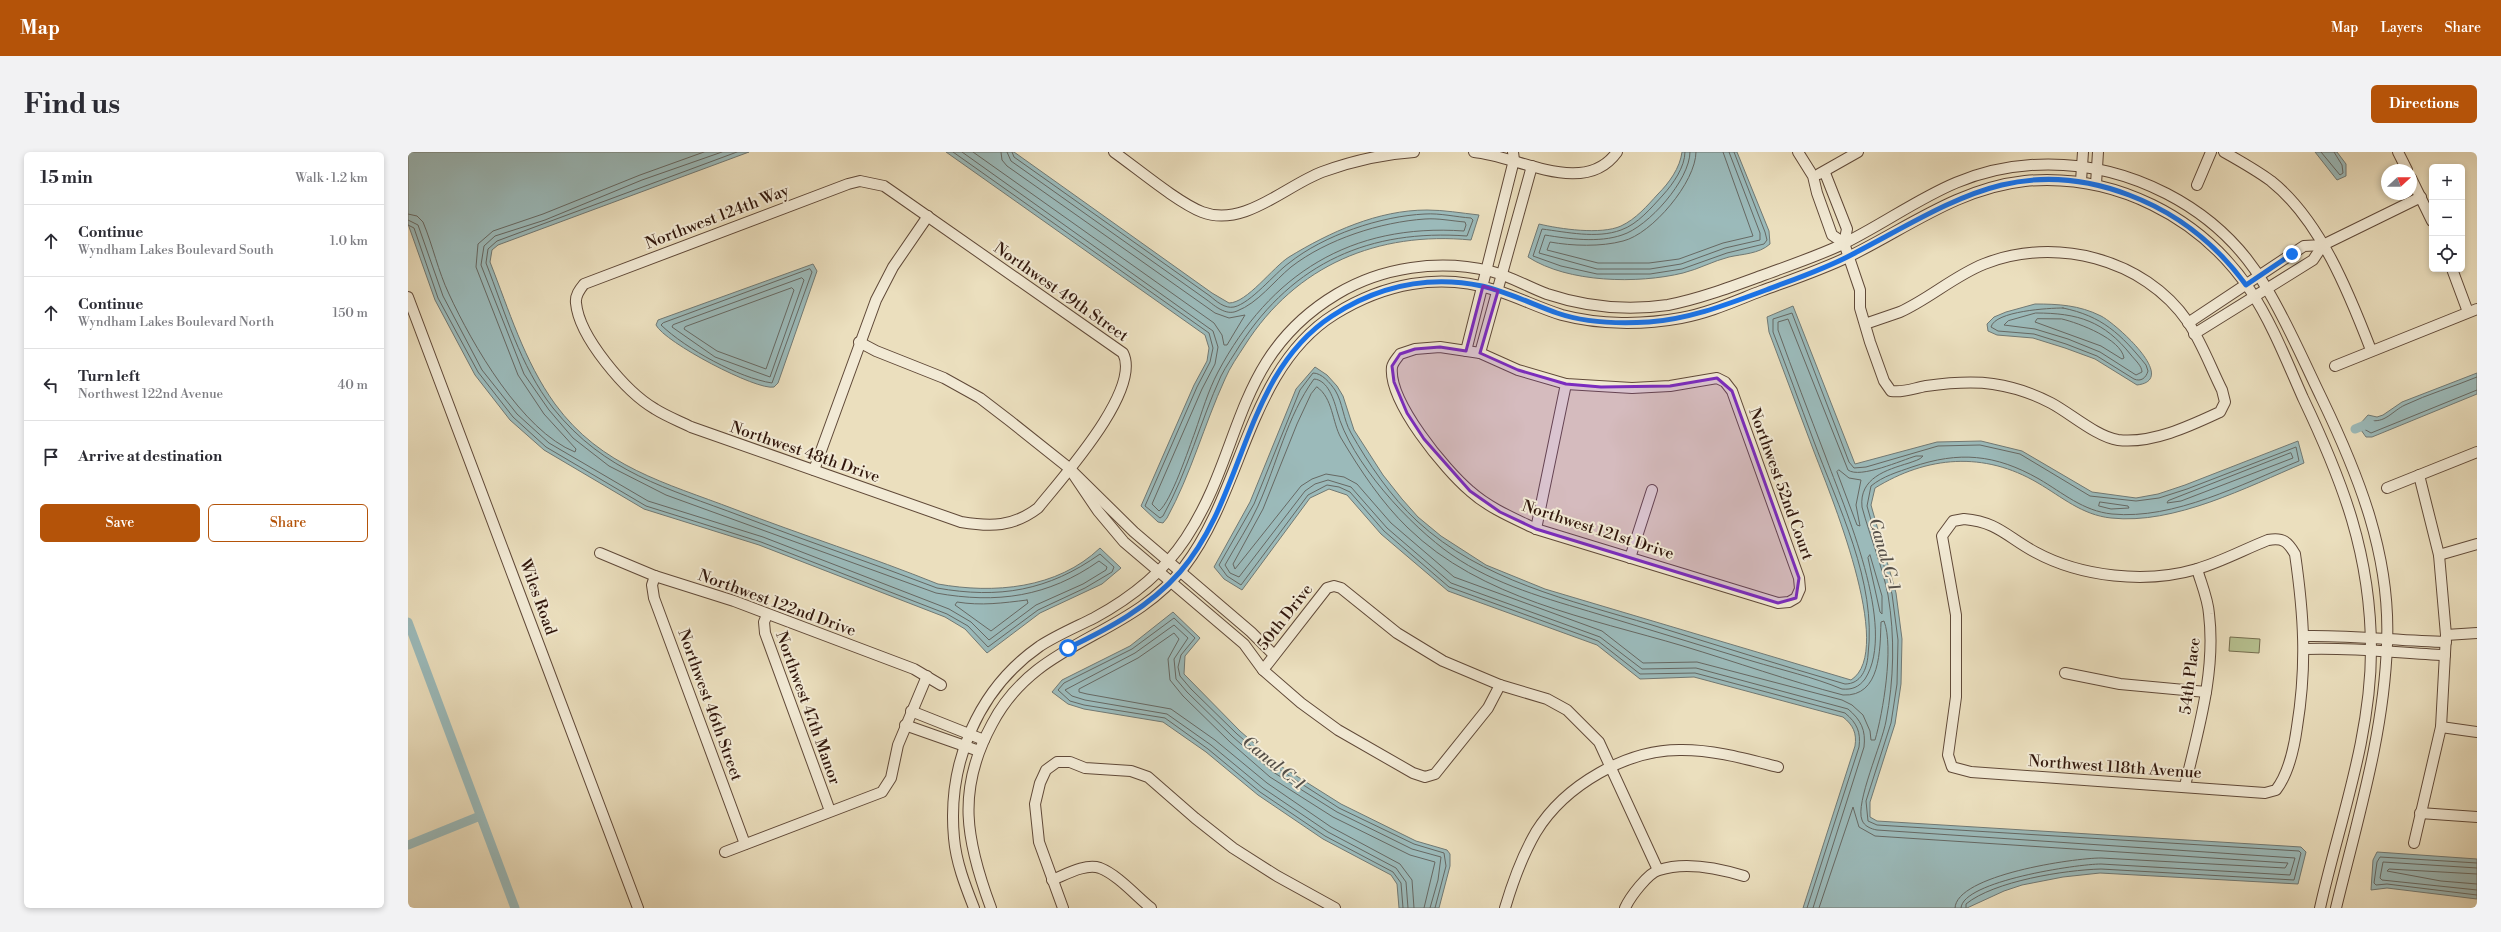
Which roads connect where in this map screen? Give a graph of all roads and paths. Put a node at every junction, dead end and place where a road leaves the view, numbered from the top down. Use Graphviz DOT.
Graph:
graph roads {
  1 [pos="1114,152"];
  2 [pos="1414,152"];
  3 [pos="1474,152"];
  4 [pos="1617,152"];
  5 [pos="1798,152"];
  6 [pos="1858,152"];
  7 [pos="2083,152"];
  8 [pos="2098,152"];
  9 [pos="2211,152"];
  10 [pos="2224,152"];
  11 [pos="2398,152"];
  12 [pos="1513,156"];
  13 [pos="2404,164"];
  14 [pos="1532,166"];
  15 [pos="2081,166"];
  16 [pos="2095,167"];
  17 [pos="1824,173"];
  18 [pos="1813,176"];
  19 [pos="2081,181"];
  20 [pos="872,183"];
  21 [pos="2096,184"];
  22 [pos="2198,185"];
  23 [pos="2417,189"];
  24 [pos="2421,197"];
  25 [pos="2429,214"];
  26 [pos="928,216"];
  27 [pos="1500,216"];
  28 [pos="1517,219"];
  29 [pos="1844,243"];
  30 [pos="2323,245"];
  31 [pos="1849,256"];
  32 [pos="1486,270"];
  33 [pos="2454,272"];
  34 [pos="1503,275"];
  35 [pos="2259,276"];
  36 [pos="2246,285"];
  37 [pos="1483,286"];
  38 [pos="2268,289"];
  39 [pos="1498,291"];
  40 [pos="577,292"];
  41 [pos="2255,296"];
  42 [pos="409,301"];
  43 [pos="2473,311"];
  44 [pos="2188,323"];
  45 [pos="1865,324"];
  46 [pos="2194,334"];
  47 [pos="859,342"];
  48 [pos="2371,350"];
  49 [pos="1466,351"];
  50 [pos="1480,353"];
  51 [pos="2335,366"];
  52 [pos="1566,384"];
  53 [pos="2477,452"];
  54 [pos="1069,468"];
  55 [pos="814,470"];
  56 [pos="2419,475"];
  57 [pos="2387,488"];
  58 [pos="1652,490"];
  59 [pos="1536,529"];
  60 [pos="2477,544"];
  61 [pos="600,553"];
  62 [pos="2439,555"];
  63 [pos="1630,558"];
  64 [pos="1169,560"];
  65 [pos="2197,569"];
  66 [pos="1181,571"];
  67 [pos="1158,573"];
  68 [pos="655,576"];
  69 [pos="1170,582"];
  70 [pos="1796,598"];
  71 [pos="767,615"];
  72 [pos="2477,633"];
  73 [pos="2305,636"];
  74 [pos="2370,637"];
  75 [pos="2446,638"];
  76 [pos="2388,641"];
  77 [pos="2305,649"];
  78 [pos="2371,651"];
  79 [pos="2386,653"];
  80 [pos="1274,655"];
  81 [pos="2446,656"];
  82 [pos="1263,670"];
  83 [pos="2065,673"];
  84 [pos="927,676"];
  85 [pos="941,685"];
  86 [pos="1500,685"];
  87 [pos="2206,692"];
  88 [pos="911,711"];
  89 [pos="905,725"];
  90 [pos="2441,727"];
  91 [pos="2477,732"];
  92 [pos="969,733"];
  93 [pos="984,740"];
  94 [pos="964,746"];
  95 [pos="979,751"];
  96 [pos="1611,767"];
  97 [pos="1778,767"];
  98 [pos="2185,786"];
  99 [pos="830,811"];
  100 [pos="2420,813"];
  101 [pos="2477,817"];
  102 [pos="2414,843"];
  103 [pos="745,844"];
  104 [pos="725,852"];
  105 [pos="1658,870"];
  106 [pos="1744,876"];
  107 [pos="1052,880"];
  108 [pos="638,908"];
  109 [pos="974,908"];
  110 [pos="991,908"];
  111 [pos="1062,908"];
  112 [pos="1151,908"];
  113 [pos="1335,908"];
  114 [pos="1505,908"];
  115 [pos="1625,908"];
  116 [pos="2320,908"];
  117 [pos="2336,908"];
  1 -- 2 [label="street"];
  3 -- 12 [label="street"];
  4 -- 14 [label="street"];
  5 -- 18 [label="street"];
  6 -- 17 [label="street"];
  7 -- 15 [label="street"];
  8 -- 16 [label="street"];
  9 -- 22 [label="street"];
  10 -- 30 [label="street"];
  11 -- 13 [label="street"];
  12 -- 14 [label="street"];
  12 -- 27 [label="street"];
  14 -- 28 [label="street"];
  15 -- 16 [label="street"];
  15 -- 19 [label="street"];
  15 -- 29 [label="street"];
  16 -- 21 [label="street"];
  16 -- 35 [label="street"];
  17 -- 18 [label="street"];
  17 -- 29 [label="street"];
  18 -- 29 [label="street"];
  19 -- 21 [label="street"];
  19 -- 31 [label="street"];
  20 -- 26 [label="street, Northwest 49th Street"];
  20 -- 40 [label="street, Northwest 124th Way"];
  21 -- 36 [label="street"];
  23 -- 24 [label="street"];
  24 -- 25 [label="street"];
  24 -- 30 [label="street"];
  26 -- 47 [label="street"];
  26 -- 54 [label="street, Northwest 49th Street"];
  27 -- 28 [label="street"];
  27 -- 32 [label="street"];
  28 -- 34 [label="street"];
  29 -- 31 [label="street"];
  29 -- 34 [label="street"];
  30 -- 35 [label="street"];
  30 -- 38 [label="street"];
  30 -- 48 [label="street"];
  31 -- 39 [label="street"];
  31 -- 45 [label="street"];
  32 -- 34 [label="street"];
  32 -- 37 [label="street"];
  32 -- 64 [label="street"];
  33 -- 43 [label="street"];
  34 -- 39 [label="street"];
  35 -- 36 [label="street"];
  35 -- 38 [label="street"];
  36 -- 41 [label="street"];
  36 -- 44 [label="street"];
  37 -- 39 [label="street"];
  37 -- 49 [label="street"];
  37 -- 66 [label="street"];
  38 -- 41 [label="street"];
  38 -- 76 [label="street"];
  39 -- 50 [label="street"];
  40 -- 55 [label="street, Northwest 48th Drive"];
  41 -- 46 [label="street"];
  41 -- 74 [label="street"];
  42 -- 108 [label="street, Wiles Road"];
  43 -- 48 [label="street"];
  44 -- 45 [label="street"];
  44 -- 46 [label="street"];
  45 -- 46 [label="street"];
  47 -- 54 [label="street"];
  47 -- 55 [label="street"];
  48 -- 51 [label="street"];
  49 -- 50 [label="street"];
  49 -- 59 [label="street, Northwest 121st Drive"];
  50 -- 52 [label="street"];
  52 -- 59 [label="street"];
  52 -- 70 [label="street, Northwest 52nd Court"];
  53 -- 56 [label="street"];
  54 -- 55 [label="street, Northwest 48th Drive"];
  54 -- 64 [label="street"];
  54 -- 67 [label="street"];
  56 -- 57 [label="street"];
  56 -- 62 [label="street"];
  58 -- 63 [label="street"];
  59 -- 63 [label="street, Northwest 121st Drive"];
  60 -- 62 [label="street"];
  61 -- 68 [label="street, Northwest 122nd Drive"];
  62 -- 75 [label="street"];
  63 -- 70 [label="street, Northwest 121st Drive"];
  64 -- 66 [label="street"];
  64 -- 67 [label="street"];
  65 -- 73 [label="street"];
  65 -- 87 [label="street, 54th Place"];
  65 -- 98 [label="street, Northwest 118th Avenue"];
  66 -- 69 [label="street"];
  66 -- 80 [label="street"];
  67 -- 69 [label="street"];
  67 -- 92 [label="street"];
  68 -- 71 [label="street, Northwest 122nd Drive"];
  68 -- 103 [label="street, Northwest 46th Street"];
  69 -- 82 [label="street"];
  69 -- 93 [label="street"];
  71 -- 84 [label="street, Northwest 122nd Drive"];
  71 -- 99 [label="street, Northwest 47th Manor"];
  72 -- 75 [label="street"];
  73 -- 74 [label="street"];
  73 -- 77 [label="street"];
  74 -- 76 [label="street"];
  74 -- 78 [label="street"];
  75 -- 76 [label="street"];
  75 -- 81 [label="street"];
  76 -- 79 [label="street"];
  77 -- 78 [label="street"];
  77 -- 98 [label="street, Northwest 118th Avenue"];
  78 -- 79 [label="street"];
  78 -- 116 [label="street"];
  79 -- 81 [label="street"];
  79 -- 117 [label="street"];
  80 -- 82 [label="street, 50th Drive"];
  80 -- 86 [label="street, 50th Drive"];
  81 -- 90 [label="street"];
  82 -- 86 [label="street"];
  83 -- 87 [label="street"];
  84 -- 85 [label="street, Northwest 122nd Drive"];
  84 -- 88 [label="street"];
  86 -- 96 [label="street"];
  87 -- 98 [label="street, 54th Place"];
  88 -- 89 [label="street"];
  88 -- 92 [label="street"];
  89 -- 94 [label="street"];
  89 -- 99 [label="street"];
  90 -- 91 [label="street"];
  90 -- 100 [label="street"];
  92 -- 93 [label="street"];
  92 -- 94 [label="street"];
  93 -- 95 [label="street"];
  94 -- 95 [label="street"];
  94 -- 109 [label="street"];
  95 -- 110 [label="street"];
  96 -- 97 [label="street"];
  96 -- 105 [label="street"];
  96 -- 114 [label="street"];
  99 -- 103 [label="street"];
  100 -- 101 [label="street"];
  100 -- 102 [label="street"];
  103 -- 104 [label="street"];
  105 -- 106 [label="street"];
  105 -- 115 [label="street"];
  107 -- 111 [label="street"];
  107 -- 112 [label="street"];
  107 -- 113 [label="street"];
}
